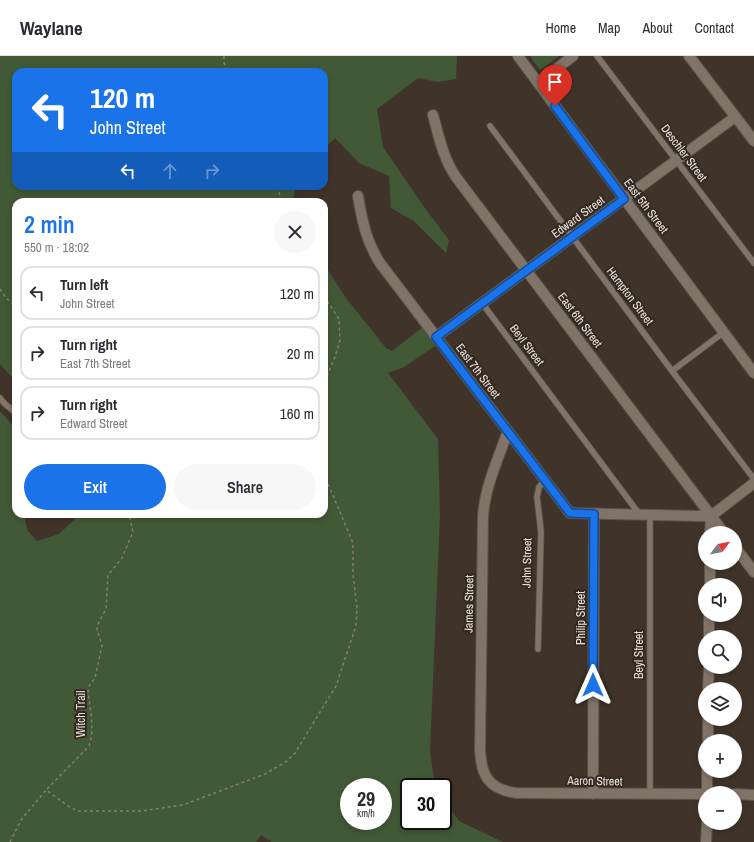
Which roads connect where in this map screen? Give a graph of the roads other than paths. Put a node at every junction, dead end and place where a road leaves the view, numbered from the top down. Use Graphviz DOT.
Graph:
graph roads {
  1 [pos="518,56"];
  2 [pos="574,56"];
  3 [pos="597,56"];
  4 [pos="689,56"];
  5 [pos="538,83"];
  6 [pos="433,115"];
  7 [pos="735,117"];
  8 [pos="490,126"];
  9 [pos="754,142"];
  10 [pos="676,161"];
  11 [pos="358,196"];
  12 [pos="624,199"];
  13 [pos="572,237"];
  14 [pos="754,263"];
  15 [pos="527,271"];
  16 [pos="482,304"];
  17 [pos="724,332"];
  18 [pos="436,337"];
  19 [pos="672,371"];
  20 [pos="754,373"];
  21 [pos="0,398"];
  22 [pos="12,410"];
  23 [pos="508,431"];
  24 [pos="754,479"];
  25 [pos="545,480"];
  26 [pos="754,483"];
  27 [pos="594,514"];
  28 [pos="645,515"];
  29 [pos="711,516"];
  30 [pos="710,526"];
  31 [pos="719,526"];
  32 [pos="742,556"];
  33 [pos="754,572"];
  34 [pos="538,649"];
  35 [pos="489,780"];
  36 [pos="593,794"];
  37 [pos="650,794"];
  38 [pos="698,794"];
  39 [pos="742,794"];
  40 [pos="754,795"];
  41 [pos="707,830"];
  42 [pos="706,842"];
  1 -- 5 [label="street, East 5th Street"];
  2 -- 5 [label="street"];
  3 -- 10 [label="lane, Deschler Street"];
  4 -- 7 [label="street"];
  5 -- 12 [label="street, East 5th Street"];
  6 -- 15 [label="street, East 6th Street"];
  7 -- 9 [label="street"];
  7 -- 10 [label="street, Edward Street"];
  8 -- 13 [label="lane, Hampton Street"];
  10 -- 12 [label="street, Edward Street"];
  10 -- 14 [label="lane, Deschler Street"];
  11 -- 18 [label="street, East 7th Street"];
  12 -- 13 [label="street, Edward Street"];
  12 -- 17 [label="street, East 5th Street"];
  13 -- 15 [label="street, Edward Street"];
  13 -- 19 [label="lane, Hampton Street"];
  15 -- 16 [label="street, Edward Street"];
  15 -- 29 [label="street, East 6th Street"];
  16 -- 18 [label="street, Edward Street"];
  16 -- 28 [label="lane, Beyl Street"];
  17 -- 19 [label="lane"];
  17 -- 20 [label="street, East 5th Street"];
  18 -- 23 [label="street, East 7th Street"];
  19 -- 24 [label="lane, Hampton Street"];
  21 -- 22 [label="lane"];
  23 -- 25 [label="street, East 7th Street"];
  23 -- 35 [label="street, James Street"];
  25 -- 27 [label="street, East 7th Street"];
  25 -- 34 [label="lane, John Street"];
  26 -- 29 [label="street"];
  27 -- 28 [label="street"];
  27 -- 36 [label="street, Philip Street"];
  28 -- 29 [label="street"];
  28 -- 37 [label="lane, Beyl Street"];
  29 -- 30 [label="street"];
  29 -- 31 [label="street, East 6th Street"];
  32 -- 33 [label="street"];
  35 -- 36 [label="street, Aaron Street"];
  36 -- 37 [label="street, Aaron Street"];
  37 -- 38 [label="street, Aaron Street"];
  39 -- 40 [label="street"];
  41 -- 42 [label="street"];
}
